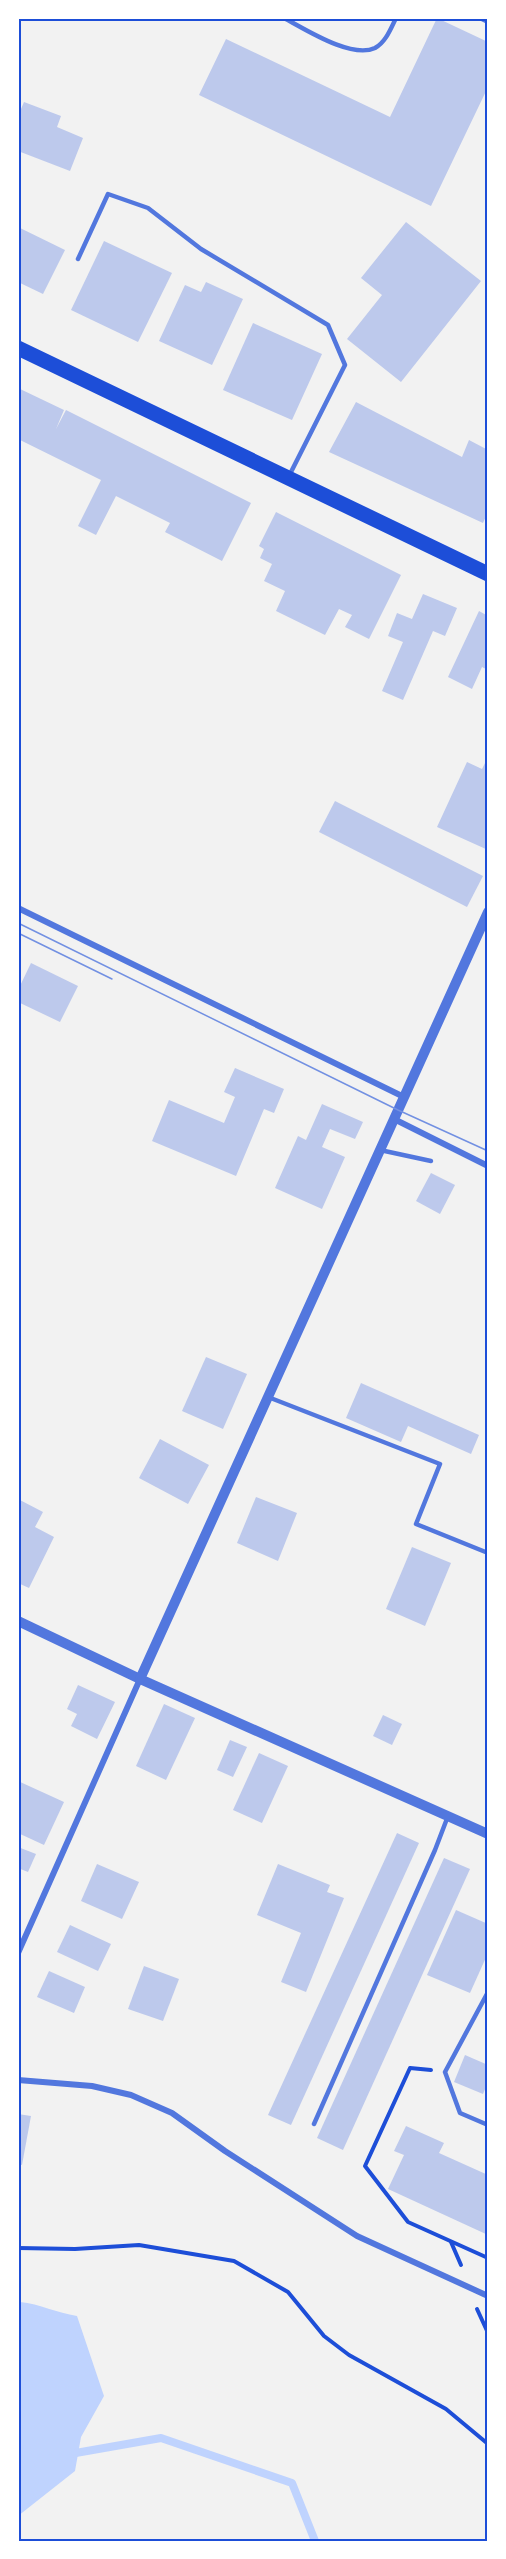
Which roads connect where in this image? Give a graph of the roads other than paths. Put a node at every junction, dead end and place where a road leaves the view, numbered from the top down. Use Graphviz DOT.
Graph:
graph roads {
  1 [pos="284,18"];
  2 [pos="396,18"];
  3 [pos="480,18"];
  4 [pos="488,22"];
  5 [pos="78,259"];
  6 [pos="18,348"];
  7 [pos="288,478"];
  8 [pos="488,574"];
  9 [pos="18,908"];
  10 [pos="488,912"];
  11 [pos="404,1098"];
  12 [pos="394,1119"];
  13 [pos="380,1150"];
  14 [pos="430,1161"];
  15 [pos="488,1166"];
  16 [pos="268,1397"];
  17 [pos="488,1553"];
  18 [pos="18,1622"];
  19 [pos="140,1679"];
  20 [pos="448,1816"];
  21 [pos="488,1834"];
  22 [pos="18,1953"];
  23 [pos="488,1992"];
  24 [pos="18,2080"];
  25 [pos="314,2124"];
  26 [pos="488,2125"];
  27 [pos="488,2296"];
  1 -- 2 [label="lane"];
  3 -- 4 [label="lane"];
  5 -- 7 [label="lane"];
  6 -- 7 [label="main road"];
  7 -- 8 [label="main road"];
  9 -- 11 [label="street"];
  10 -- 11 [label="street"];
  11 -- 12 [label="street"];
  12 -- 13 [label="street"];
  12 -- 15 [label="street"];
  13 -- 14 [label="lane"];
  13 -- 16 [label="street"];
  16 -- 17 [label="lane"];
  16 -- 19 [label="street"];
  18 -- 19 [label="street"];
  19 -- 20 [label="street"];
  19 -- 22 [label="street"];
  20 -- 21 [label="street"];
  20 -- 25 [label="lane"];
  23 -- 26 [label="lane"];
  24 -- 27 [label="street"];
}
